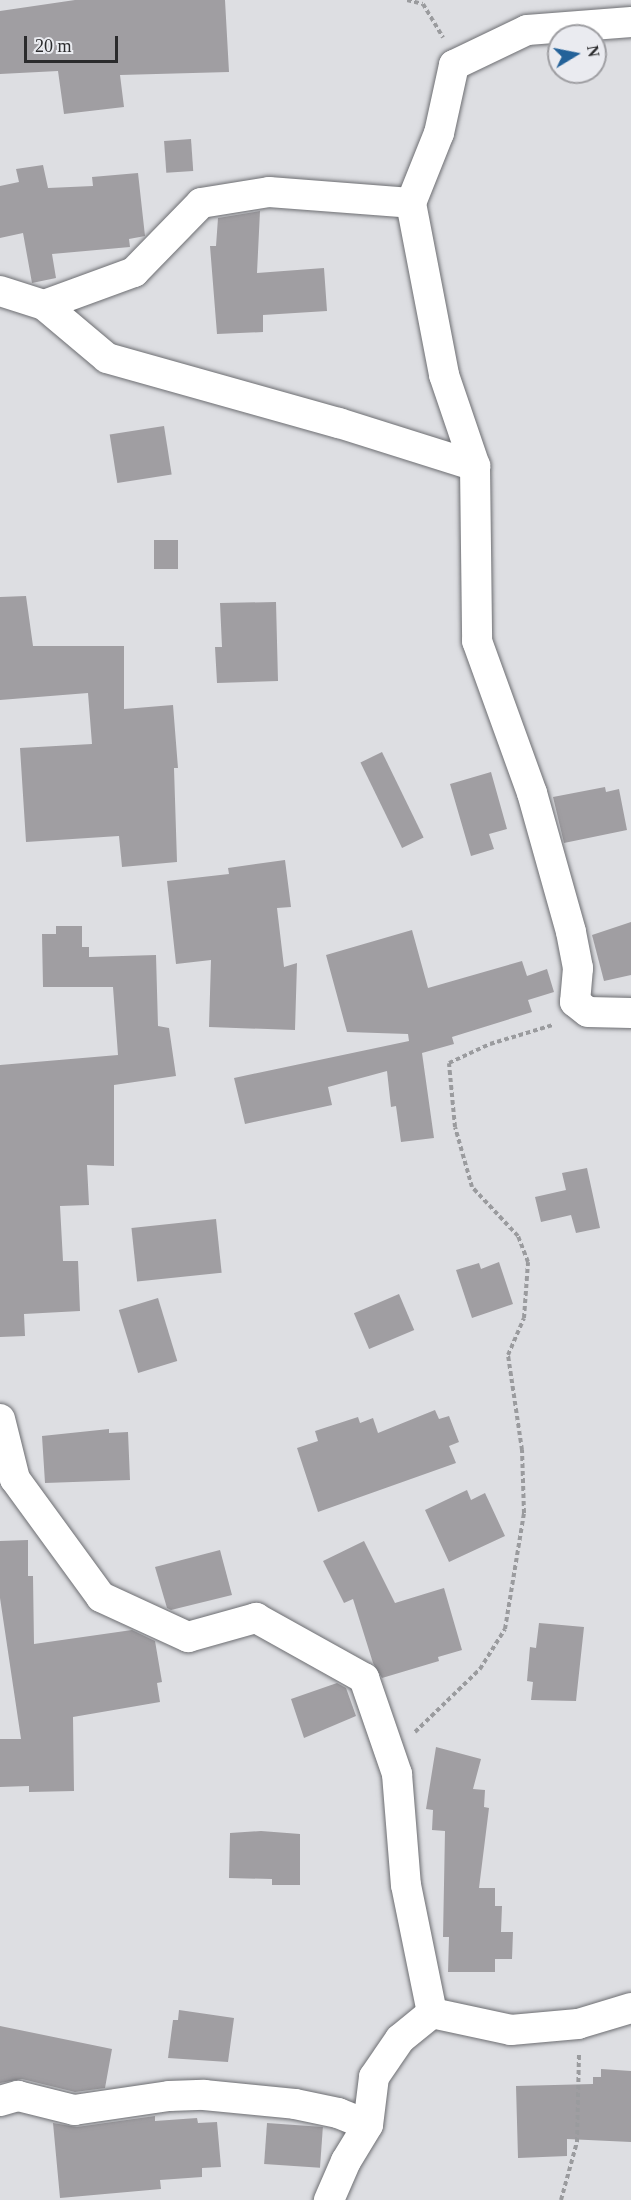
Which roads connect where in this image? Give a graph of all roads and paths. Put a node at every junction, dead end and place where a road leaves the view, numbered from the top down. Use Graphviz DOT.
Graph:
graph roads {
  1 [pos="407,0"];
  2 [pos="631,22"];
  3 [pos="454,65"];
  4 [pos="411,203"];
  5 [pos="0,291"];
  6 [pos="44,305"];
  7 [pos="475,466"];
  8 [pos="580,1009"];
  9 [pos="631,1013"];
  10 [pos="0,1419"];
  11 [pos="389,1751"];
  12 [pos="631,2008"];
  13 [pos="432,2013"];
  14 [pos="578,2024"];
  15 [pos="0,2102"];
  16 [pos="368,2125"];
  17 [pos="329,2200"];
  18 [pos="561,2200"];
  1 -- 3 [label="path"];
  2 -- 3 [label="street"];
  3 -- 4 [label="street"];
  4 -- 6 [label="street"];
  4 -- 7 [label="street"];
  5 -- 6 [label="street"];
  6 -- 7 [label="street"];
  7 -- 8 [label="street"];
  8 -- 9 [label="street"];
  8 -- 11 [label="path"];
  10 -- 11 [label="street"];
  11 -- 13 [label="street"];
  12 -- 14 [label="street"];
  13 -- 14 [label="street"];
  13 -- 16 [label="street"];
  14 -- 18 [label="path"];
  15 -- 16 [label="street"];
  16 -- 17 [label="street"];
}
